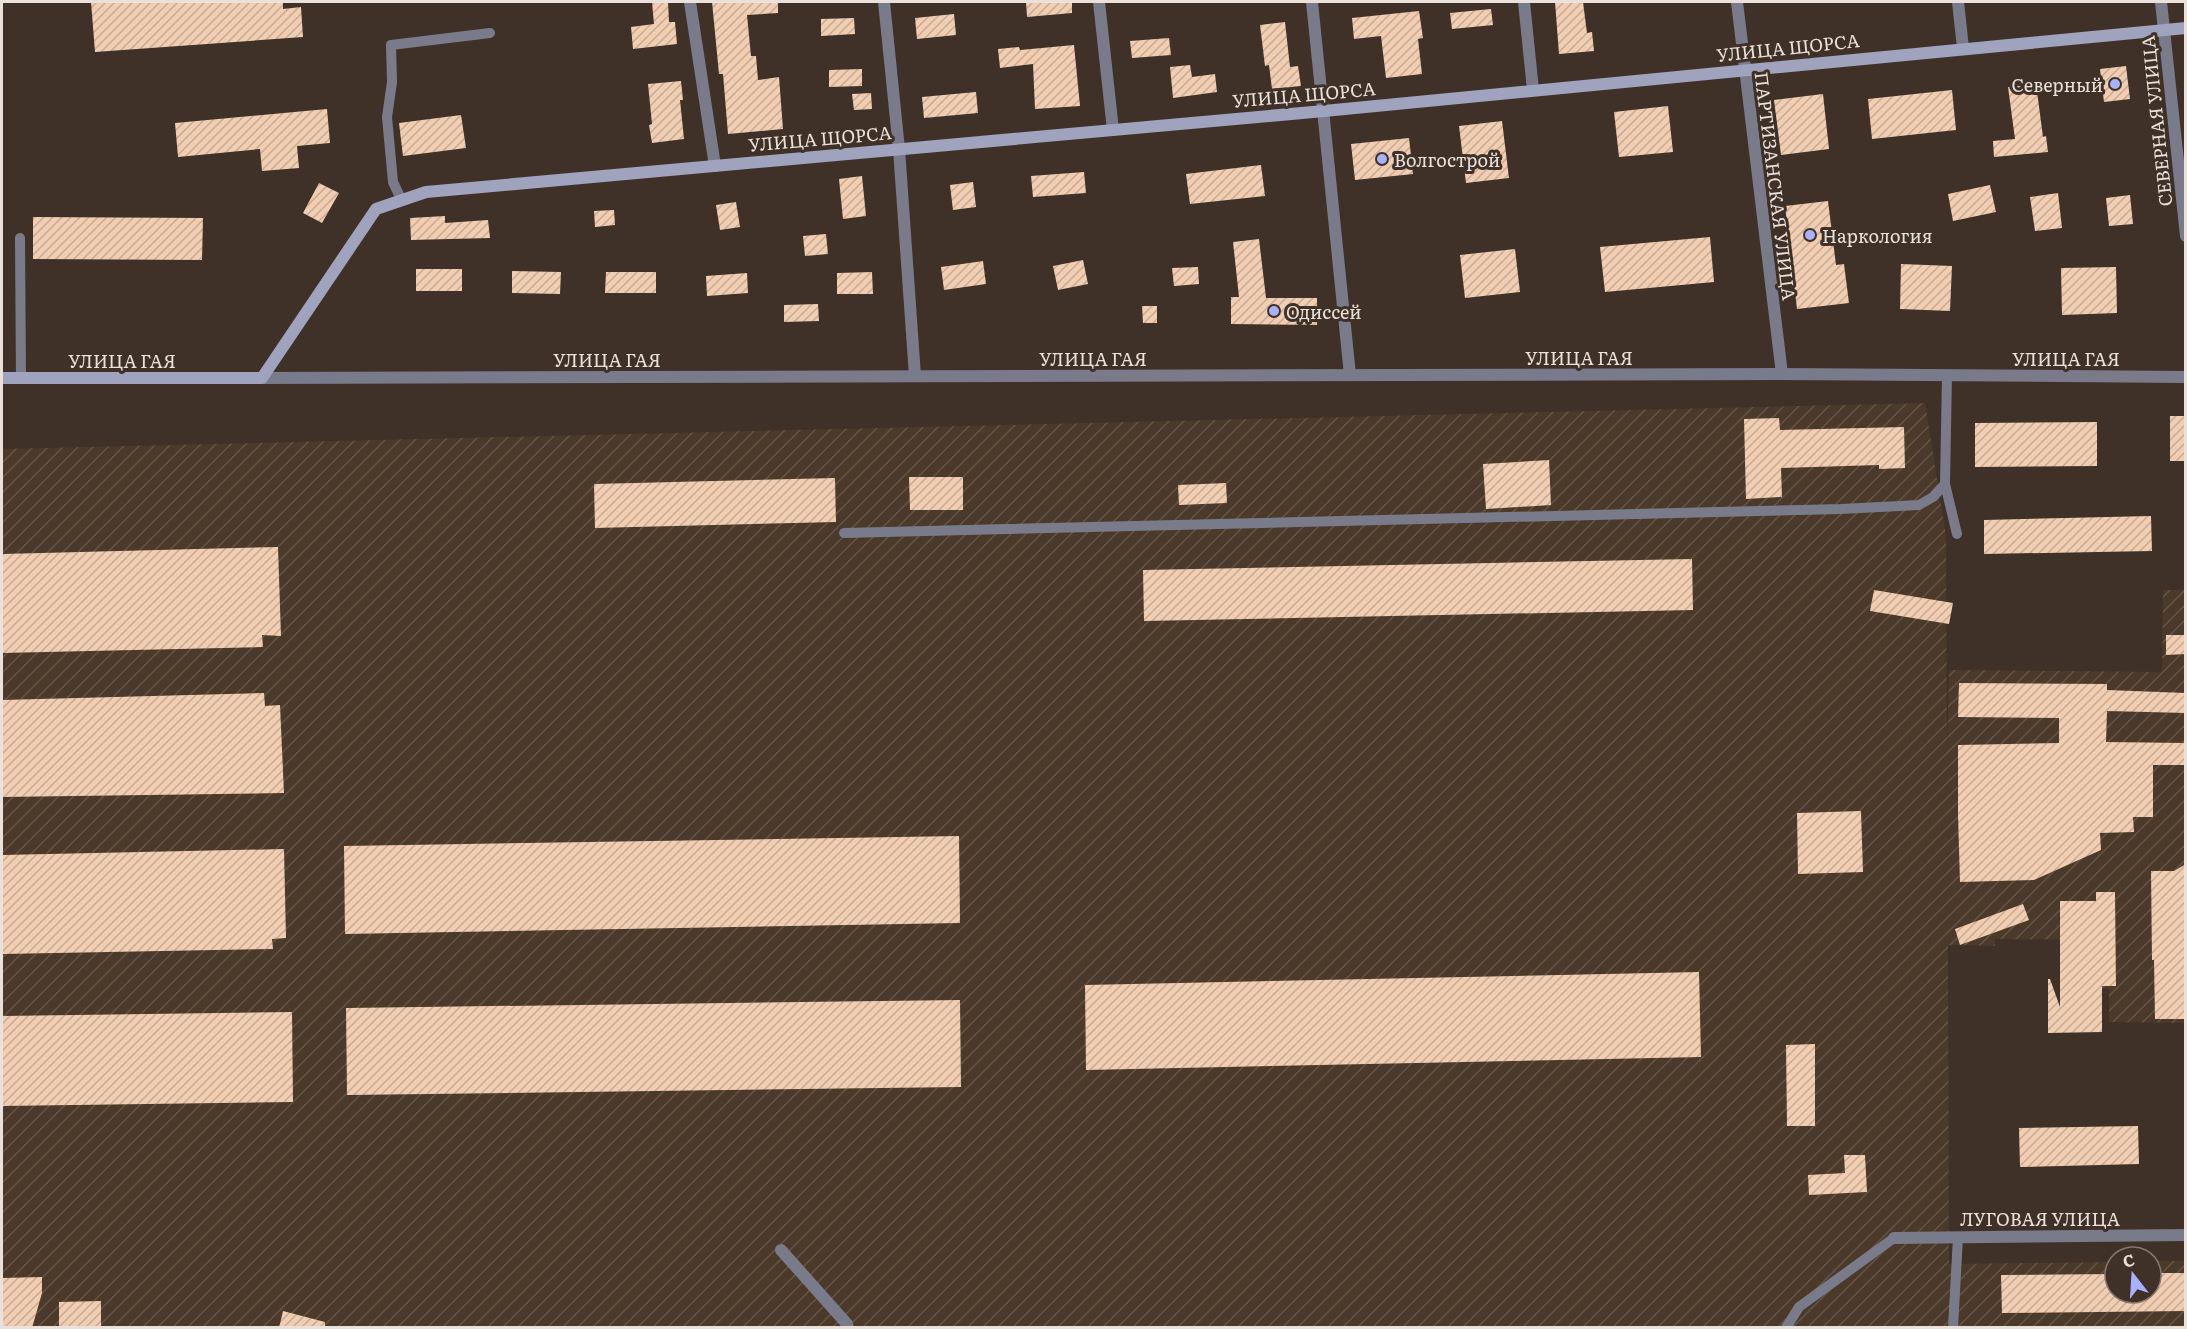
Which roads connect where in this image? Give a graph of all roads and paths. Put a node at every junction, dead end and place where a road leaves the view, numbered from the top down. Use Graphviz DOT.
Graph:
graph roads {
  1 [pos="690,2"];
  2 [pos="884,2"];
  3 [pos="1099,2"];
  4 [pos="1312,2"];
  5 [pos="1524,2"];
  6 [pos="1737,2"];
  7 [pos="1958,2"];
  8 [pos="2162,2"];
  9 [pos="2186,28"];
  10 [pos="2165,30"];
  11 [pos="490,33"];
  12 [pos="1963,48"];
  13 [pos="1744,70"];
  14 [pos="1533,90"];
  15 [pos="1324,111"];
  16 [pos="1113,130"];
  17 [pos="898,150"];
  18 [pos="715,166"];
  19 [pos="402,201"];
  20 [pos="2186,237"];
  21 [pos="20,238"];
  22 [pos="1782,374"];
  23 [pos="1350,375"];
  24 [pos="1947,375"];
  25 [pos="915,376"];
  26 [pos="2186,377"];
  27 [pos="2,378"];
  28 [pos="21,378"];
  29 [pos="262,378"];
  30 [pos="1945,484"];
  31 [pos="844,533"];
  32 [pos="1957,534"];
  33 [pos="2186,1235"];
  34 [pos="1958,1237"];
  35 [pos="1894,1238"];
  36 [pos="781,1250"];
  37 [pos="848,1328"];
  38 [pos="1786,1328"];
  39 [pos="1953,1328"];
  1 -- 18 [label="street"];
  2 -- 17 [label="street"];
  3 -- 16 [label="street"];
  4 -- 15 [label="street"];
  5 -- 14 [label="street"];
  6 -- 13 [label="street, ПАРТИЗАНСКАЯ УЛИЦА"];
  7 -- 12 [label="street"];
  8 -- 10 [label="street, СЕВЕРНАЯ УЛИЦА"];
  9 -- 10 [label="main road, УЛИЦА ЩОРСА"];
  10 -- 12 [label="main road, УЛИЦА ЩОРСА"];
  10 -- 20 [label="street, СЕВЕРНАЯ УЛИЦА"];
  11 -- 19 [label="lane"];
  12 -- 13 [label="main road, УЛИЦА ЩОРСА"];
  13 -- 14 [label="main road, УЛИЦА ЩОРСА"];
  13 -- 22 [label="street, ПАРТИЗАНСКАЯ УЛИЦА"];
  14 -- 15 [label="main road, УЛИЦА ЩОРСА"];
  15 -- 16 [label="main road, УЛИЦА ЩОРСА"];
  15 -- 23 [label="street"];
  16 -- 17 [label="main road, УЛИЦА ЩОРСА"];
  17 -- 18 [label="main road, УЛИЦА ЩОРСА"];
  17 -- 25 [label="street"];
  18 -- 19 [label="main road, УЛИЦА ЩОРСА"];
  19 -- 29 [label="main road, УЛИЦА ЩОРСА"];
  21 -- 28 [label="lane"];
  22 -- 23 [label="street, УЛИЦА ГАЯ"];
  22 -- 24 [label="street, УЛИЦА ГАЯ"];
  23 -- 25 [label="street, УЛИЦА ГАЯ"];
  24 -- 26 [label="street, УЛИЦА ГАЯ"];
  24 -- 30 [label="lane"];
  25 -- 29 [label="street, УЛИЦА ГАЯ"];
  27 -- 28 [label="main road, УЛИЦА ГАЯ"];
  28 -- 29 [label="main road, УЛИЦА ГАЯ"];
  30 -- 31 [label="lane"];
  30 -- 32 [label="lane"];
  33 -- 34 [label="street, ЛУГОВАЯ УЛИЦА"];
  34 -- 35 [label="street, ЛУГОВАЯ УЛИЦА"];
  34 -- 39 [label="lane"];
  35 -- 38 [label="lane"];
  36 -- 37 [label="street"];
}
